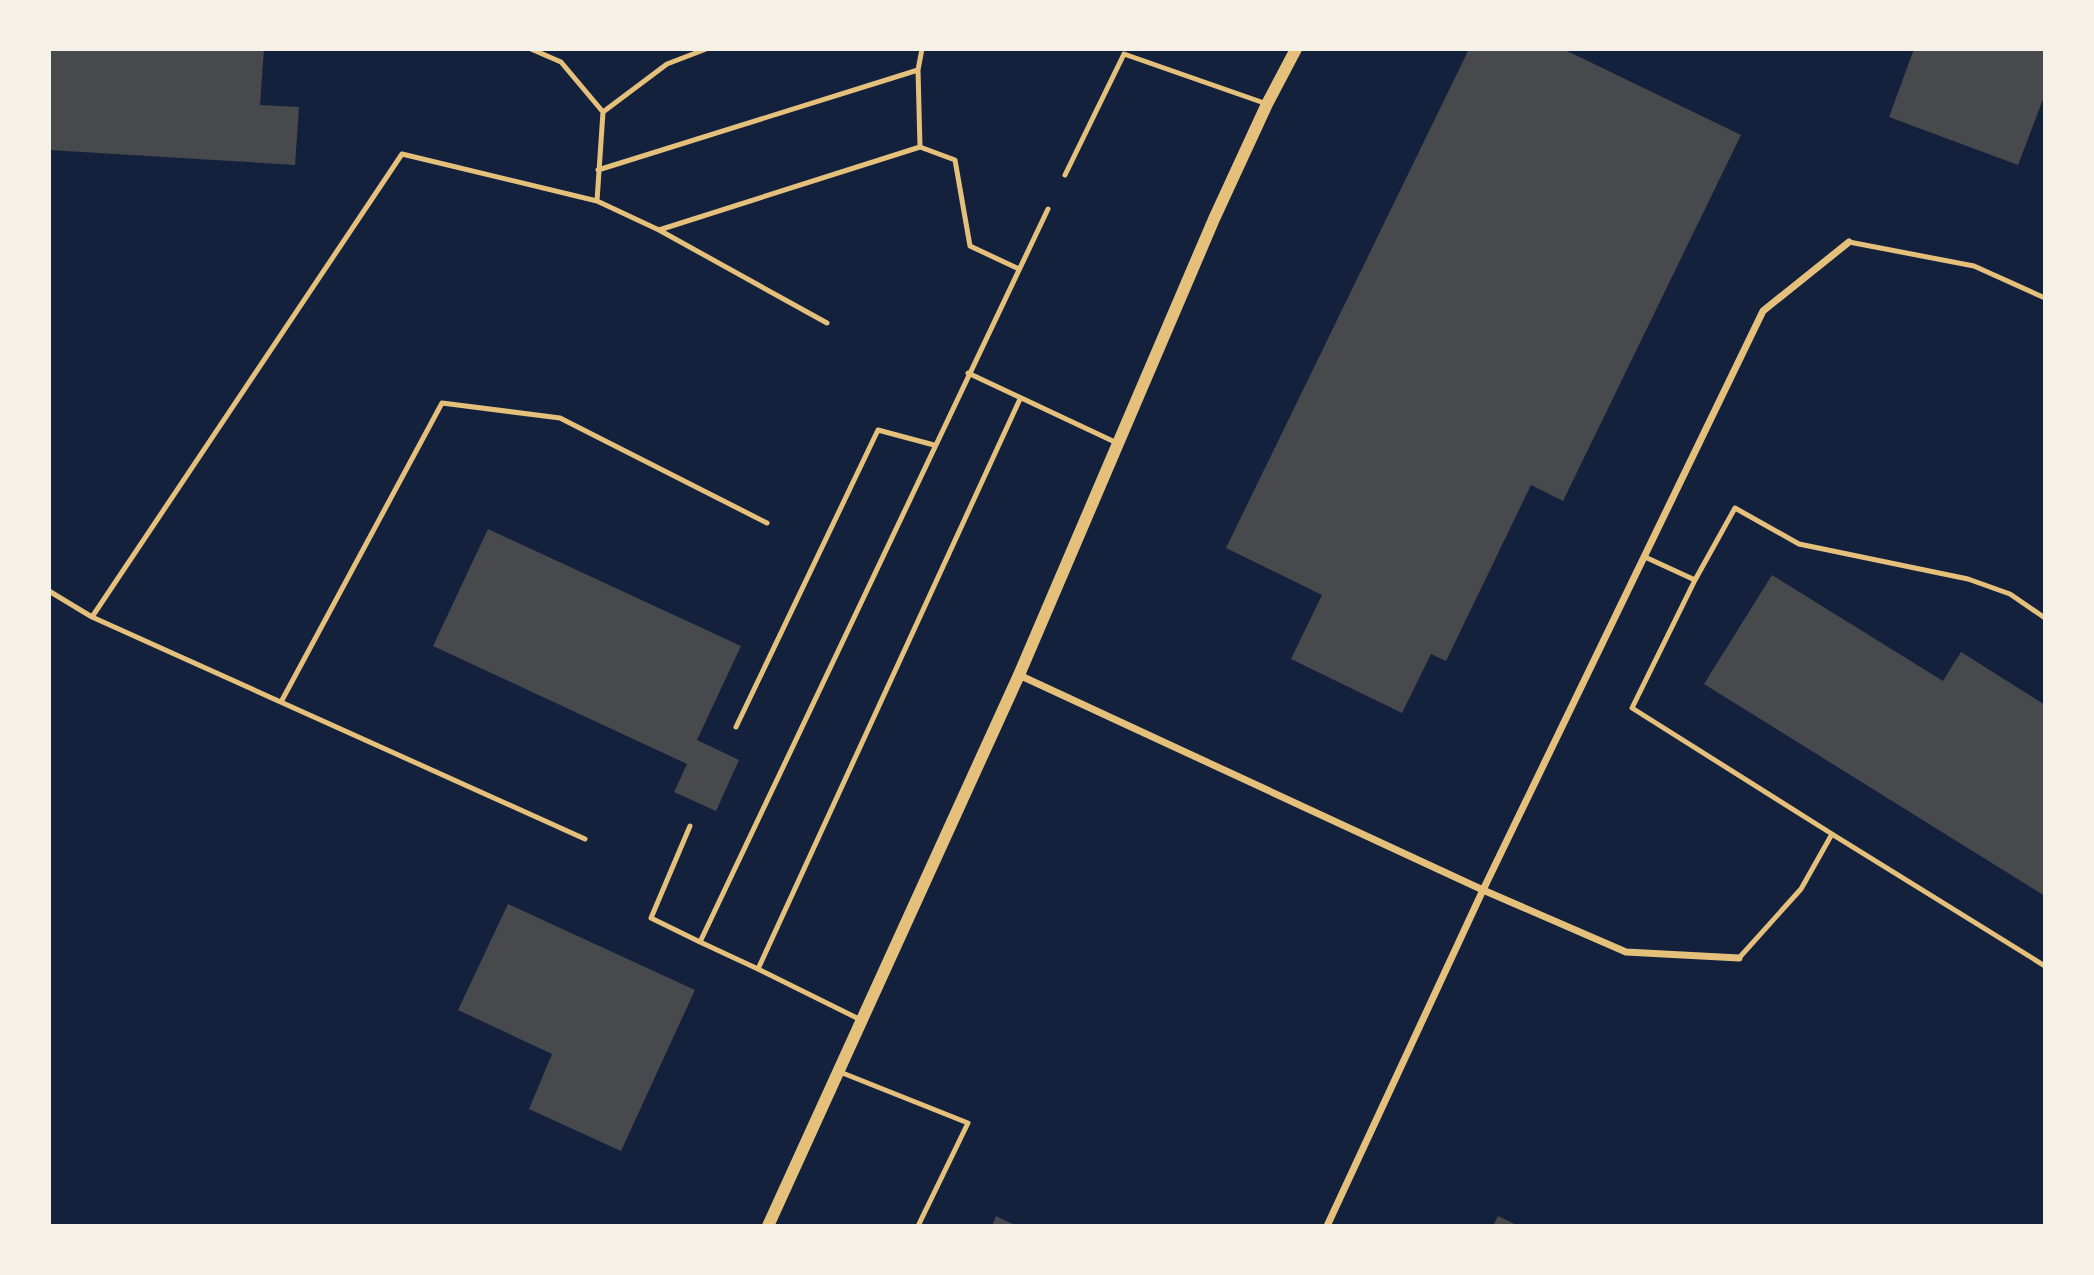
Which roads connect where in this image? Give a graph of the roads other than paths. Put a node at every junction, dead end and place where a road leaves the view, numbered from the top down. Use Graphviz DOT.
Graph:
graph roads {
  1 [pos="531,49"];
  2 [pos="706,49"];
  3 [pos="922,49"];
  4 [pos="1114,49"];
  5 [pos="1296,49"];
  6 [pos="1124,54"];
  7 [pos="918,70"];
  8 [pos="1267,104"];
  9 [pos="603,112"];
  10 [pos="919,146"];
  11 [pos="598,170"];
  12 [pos="1065,175"];
  13 [pos="597,201"];
  14 [pos="1048,209"];
  15 [pos="659,230"];
  16 [pos="1849,242"];
  17 [pos="1019,269"];
  18 [pos="2045,298"];
  19 [pos="827,323"];
  20 [pos="968,373"];
  21 [pos="1020,399"];
  22 [pos="1117,443"];
  23 [pos="934,445"];
  24 [pos="767,523"];
  25 [pos="1645,557"];
  26 [pos="1695,580"];
  27 [pos="49,591"];
  28 [pos="92,617"];
  29 [pos="2045,618"];
  30 [pos="1019,676"];
  31 [pos="281,702"];
  32 [pos="736,727"];
  33 [pos="690,826"];
  34 [pos="1832,834"];
  35 [pos="585,839"];
  36 [pos="1483,890"];
  37 [pos="700,942"];
  38 [pos="1739,958"];
  39 [pos="2045,966"];
  40 [pos="758,969"];
  41 [pos="863,1021"];
  42 [pos="840,1072"];
  43 [pos="768,1226"];
  44 [pos="919,1226"];
  45 [pos="1326,1226"];
  1 -- 9 [label="lane"];
  2 -- 9 [label="lane"];
  3 -- 7 [label="lane"];
  4 -- 6 [label="lane"];
  5 -- 8 [label="street"];
  6 -- 8 [label="lane"];
  6 -- 12 [label="lane"];
  7 -- 10 [label="lane"];
  7 -- 11 [label="lane"];
  8 -- 22 [label="street"];
  9 -- 11 [label="lane"];
  10 -- 15 [label="lane"];
  10 -- 17 [label="lane"];
  11 -- 13 [label="lane"];
  13 -- 15 [label="lane"];
  13 -- 28 [label="lane"];
  14 -- 17 [label="lane"];
  15 -- 19 [label="lane"];
  16 -- 18 [label="lane"];
  16 -- 25 [label="street"];
  17 -- 20 [label="lane"];
  20 -- 21 [label="lane"];
  20 -- 23 [label="lane"];
  21 -- 22 [label="lane"];
  21 -- 40 [label="lane"];
  22 -- 30 [label="street"];
  23 -- 32 [label="lane"];
  23 -- 37 [label="lane"];
  24 -- 31 [label="lane"];
  25 -- 26 [label="lane"];
  25 -- 36 [label="street"];
  26 -- 29 [label="lane"];
  26 -- 34 [label="lane"];
  27 -- 28 [label="lane"];
  28 -- 31 [label="lane"];
  30 -- 36 [label="street"];
  30 -- 41 [label="street"];
  31 -- 35 [label="lane"];
  33 -- 37 [label="lane"];
  34 -- 38 [label="lane"];
  34 -- 39 [label="lane"];
  36 -- 38 [label="street"];
  36 -- 45 [label="street"];
  37 -- 40 [label="lane"];
  40 -- 41 [label="lane"];
  41 -- 42 [label="street"];
  42 -- 43 [label="street"];
  42 -- 44 [label="lane"];
}
